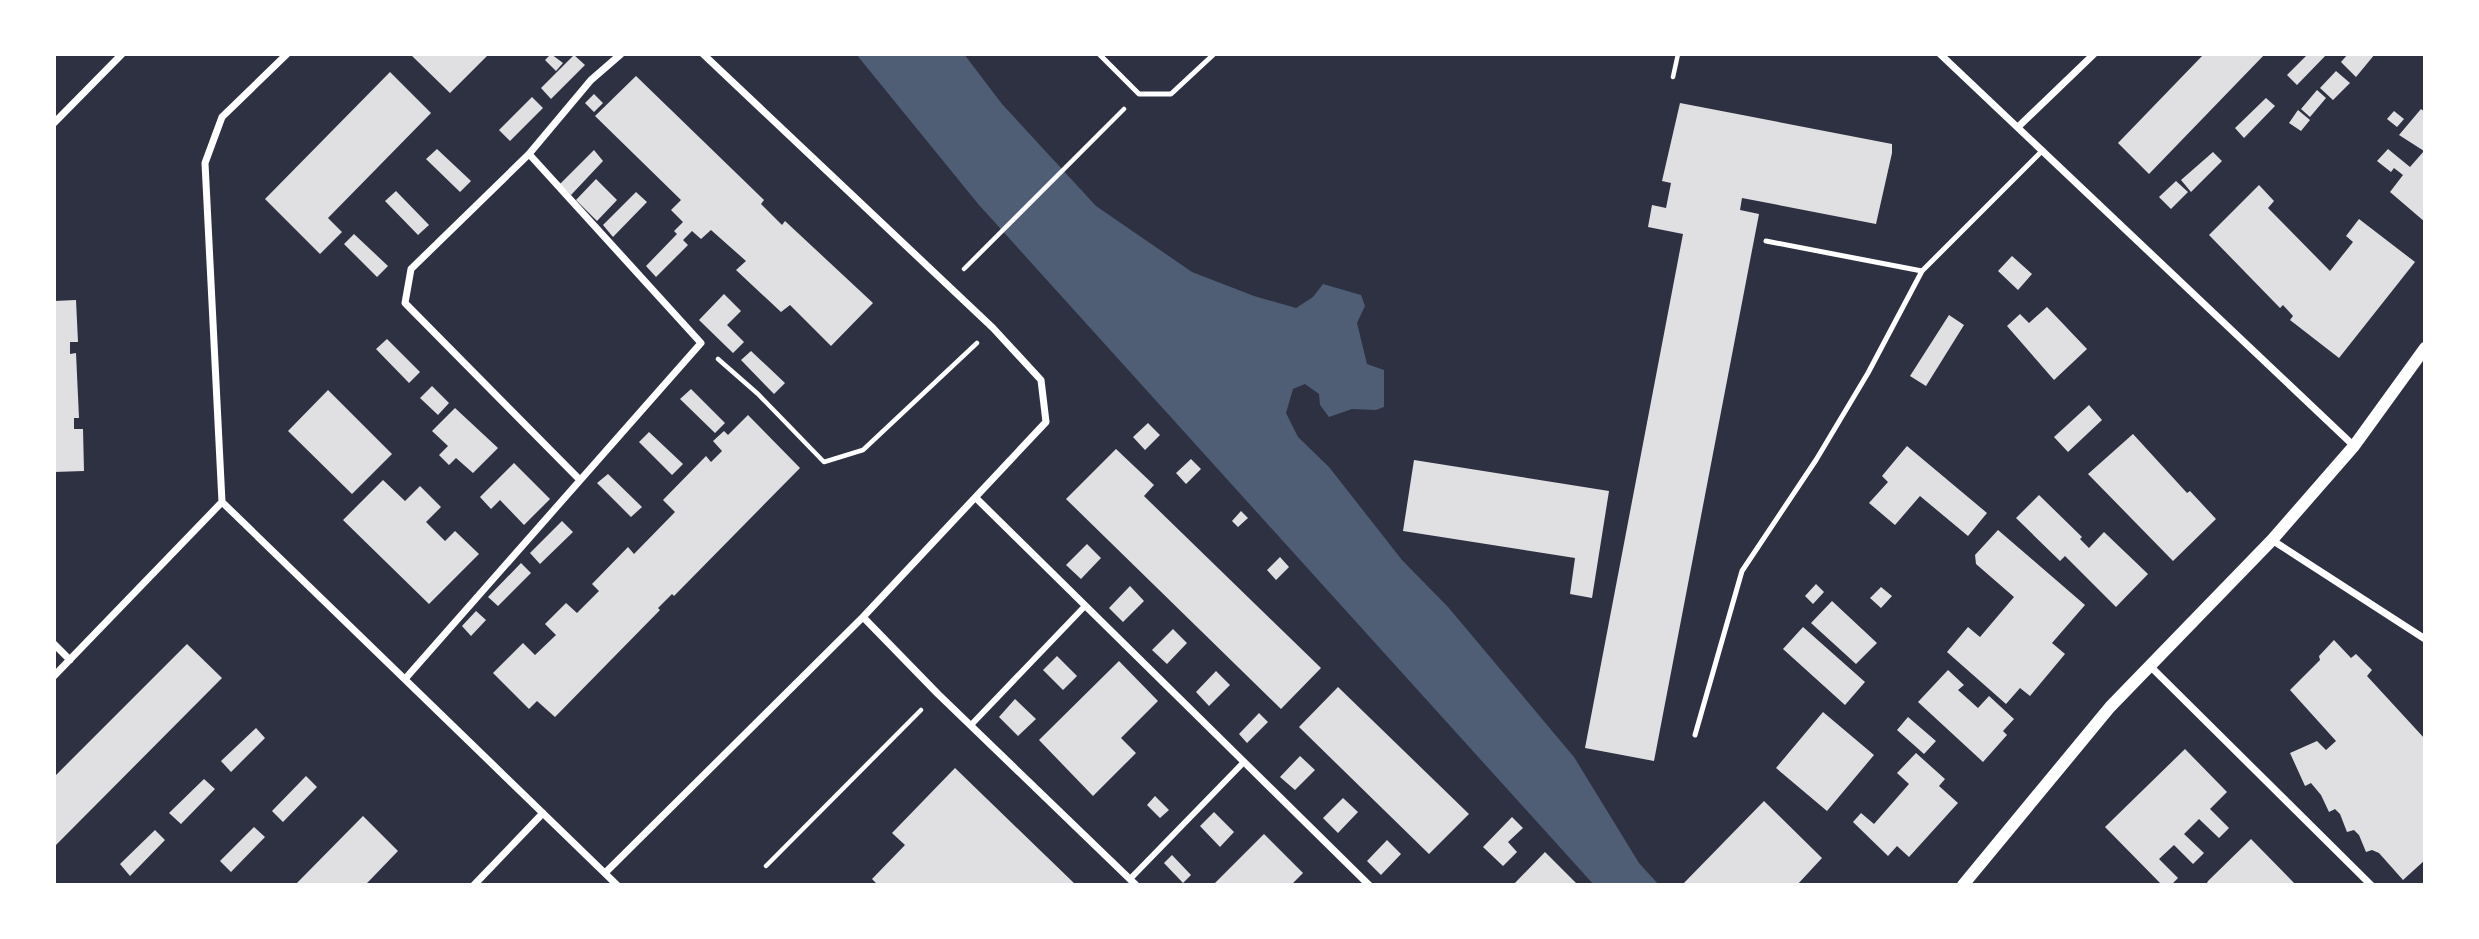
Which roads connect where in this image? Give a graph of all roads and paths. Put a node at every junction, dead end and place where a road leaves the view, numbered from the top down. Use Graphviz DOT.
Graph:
graph roads {
  1 [pos="122,54"];
  2 [pos="287,54"];
  3 [pos="621,54"];
  4 [pos="703,54"];
  5 [pos="1100,54"];
  6 [pos="1214,54"];
  7 [pos="1678,54"];
  8 [pos="1940,54"];
  9 [pos="2094,54"];
  10 [pos="1673,77"];
  11 [pos="1139,93"];
  12 [pos="54,123"];
  13 [pos="2018,127"];
  14 [pos="2043,150"];
  15 [pos="529,154"];
  16 [pos="1766,241"];
  17 [pos="1922,271"];
  18 [pos="948,285"];
  19 [pos="993,328"];
  20 [pos="701,343"];
  21 [pos="2425,348"];
  22 [pos="2354,446"];
  23 [pos="580,480"];
  24 [pos="977,499"];
  25 [pos="222,502"];
  26 [pos="2272,541"];
  27 [pos="1085,606"];
  28 [pos="863,617"];
  29 [pos="2425,639"];
  30 [pos="54,645"];
  31 [pos="70,660"];
  32 [pos="2148,664"];
  33 [pos="54,676"];
  34 [pos="405,679"];
  35 [pos="938,694"];
  36 [pos="971,725"];
  37 [pos="1695,735"];
  38 [pos="1244,762"];
  39 [pos="543,813"];
  40 [pos="766,866"];
  41 [pos="605,873"];
  42 [pos="1130,878"];
  43 [pos="474,885"];
  44 [pos="617,885"];
  45 [pos="1136,885"];
  46 [pos="1369,885"];
  47 [pos="1963,885"];
  48 [pos="2371,885"];
  1 -- 12 [label="street"];
  2 -- 25 [label="street"];
  3 -- 15 [label="street"];
  4 -- 18 [label="street"];
  5 -- 11 [label="lane"];
  6 -- 11 [label="lane"];
  7 -- 10 [label="path"];
  8 -- 13 [label="street"];
  9 -- 13 [label="street"];
  11 -- 18 [label="path"];
  13 -- 14 [label="street"];
  14 -- 17 [label="lane"];
  14 -- 22 [label="street"];
  15 -- 20 [label="street"];
  15 -- 23 [label="street"];
  16 -- 17 [label="lane"];
  17 -- 37 [label="lane"];
  18 -- 19 [label="street"];
  19 -- 20 [label="path"];
  19 -- 24 [label="street"];
  20 -- 23 [label="street"];
  21 -- 22 [label="street"];
  22 -- 26 [label="street"];
  23 -- 34 [label="street"];
  24 -- 27 [label="street"];
  24 -- 28 [label="street"];
  25 -- 31 [label="street"];
  25 -- 34 [label="street"];
  26 -- 29 [label="street"];
  26 -- 32 [label="street"];
  27 -- 36 [label="street"];
  27 -- 38 [label="street"];
  28 -- 35 [label="street"];
  28 -- 41 [label="street"];
  30 -- 31 [label="street"];
  31 -- 33 [label="street"];
  32 -- 47 [label="street"];
  32 -- 48 [label="street"];
  34 -- 39 [label="street"];
  35 -- 36 [label="street"];
  35 -- 40 [label="path"];
  36 -- 42 [label="street"];
  38 -- 42 [label="street"];
  38 -- 46 [label="street"];
  39 -- 41 [label="street"];
  39 -- 43 [label="street"];
  41 -- 44 [label="street"];
  42 -- 45 [label="street"];
}
